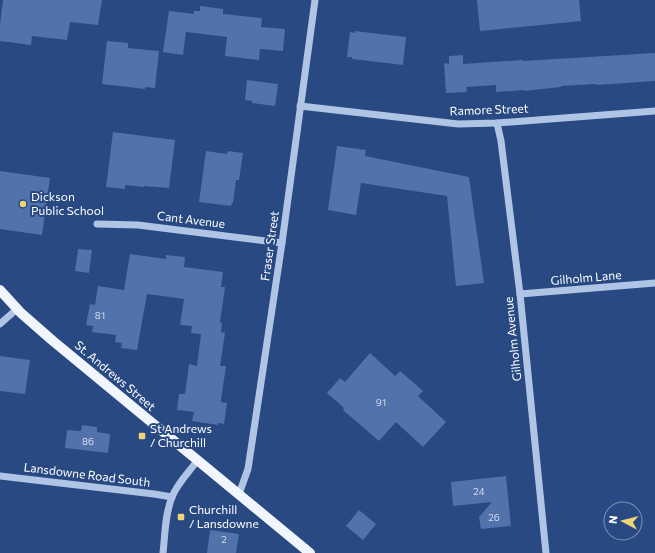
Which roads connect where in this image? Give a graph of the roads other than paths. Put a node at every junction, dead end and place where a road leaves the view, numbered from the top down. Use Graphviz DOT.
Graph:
graph roads {
  1 [pos="315,0"];
  2 [pos="300,106"];
  3 [pos="655,111"];
  4 [pos="497,123"];
  5 [pos="97,224"];
  6 [pos="282,243"];
  7 [pos="655,283"];
  8 [pos="0,290"];
  9 [pos="520,294"];
  10 [pos="16,309"];
  11 [pos="0,324"];
  12 [pos="197,461"];
  13 [pos="0,476"];
  14 [pos="239,494"];
  15 [pos="172,498"];
  16 [pos="163,553"];
  17 [pos="310,553"];
  18 [pos="546,553"];
  1 -- 2 [label="street, Fraser Street"];
  2 -- 4 [label="street, Ramore Street"];
  2 -- 6 [label="street, Fraser Street"];
  3 -- 4 [label="street, Ramore Street"];
  4 -- 9 [label="street, Gilholm Avenue"];
  5 -- 6 [label="street, Cant Avenue"];
  6 -- 14 [label="street, Fraser Street"];
  7 -- 9 [label="street, Gilholm Lane"];
  8 -- 10 [label="main road, St. Andrews Street"];
  9 -- 18 [label="street, Gilholm Avenue"];
  10 -- 11 [label="street"];
  10 -- 12 [label="main road, St. Andrews Street"];
  12 -- 14 [label="main road, St. Andrews Street"];
  12 -- 15 [label="street"];
  13 -- 15 [label="street, Lansdowne Road South"];
  14 -- 17 [label="main road, St. Andrews Street"];
  15 -- 16 [label="street"];
}
